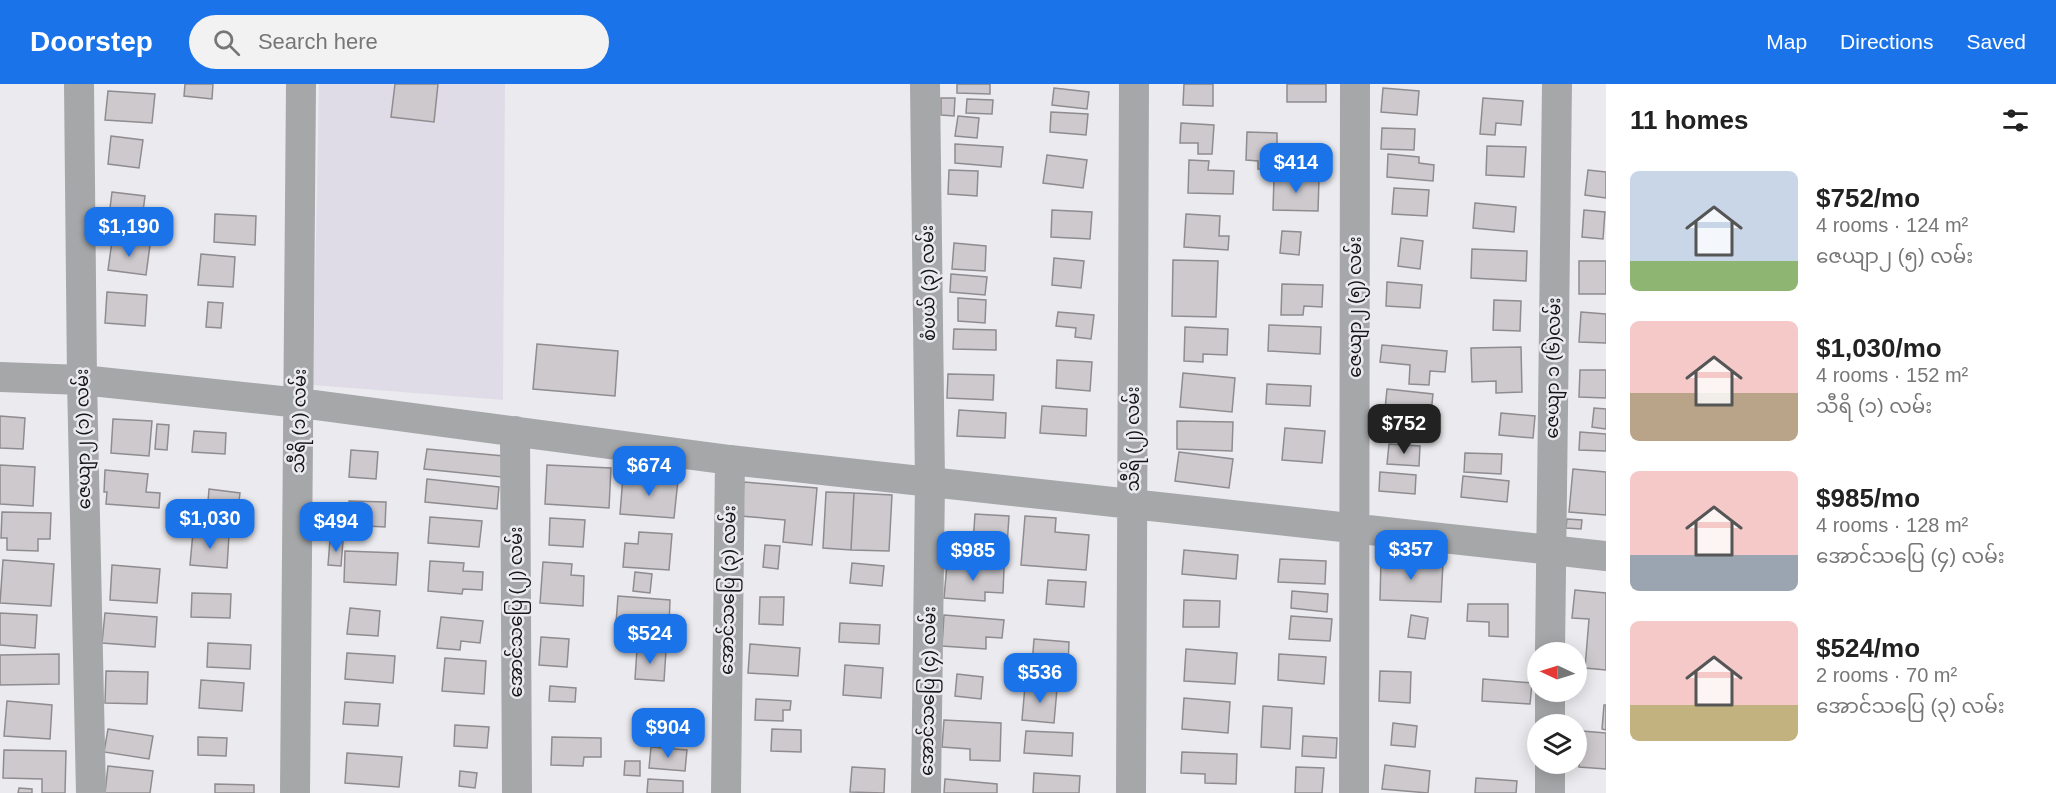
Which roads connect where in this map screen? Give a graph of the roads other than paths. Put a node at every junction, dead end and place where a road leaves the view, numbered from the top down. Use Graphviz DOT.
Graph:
graph roads {
  1 [pos="79,84"];
  2 [pos="301,84"];
  3 [pos="925,84"];
  4 [pos="1134,84"];
  5 [pos="1355,84"];
  6 [pos="1557,84"];
  7 [pos="0,377"];
  8 [pos="82,380"];
  9 [pos="300,403"];
  10 [pos="515,431"];
  11 [pos="730,460"];
  12 [pos="930,482"];
  13 [pos="1132,504"];
  14 [pos="1354,529"];
  15 [pos="1551,551"];
  16 [pos="1606,556"];
  17 [pos="1550,642"];
  18 [pos="1550,774"];
  19 [pos="91,793"];
  20 [pos="295,793"];
  21 [pos="517,793"];
  22 [pos="726,793"];
  23 [pos="926,793"];
  24 [pos="1131,793"];
  25 [pos="1354,793"];
  26 [pos="1550,793"];
  1 -- 8 [label="street, ဇေယျာ၂ (၁) လမ်း"];
  2 -- 9 [label="street, သီရိ (၁) လမ်း"];
  3 -- 12 [label="street, စံပယ် (၃) လမ်း"];
  4 -- 13 [label="street, သီရိ (၂) လမ်း"];
  5 -- 14 [label="street, ဇေယျာ၂ (၅) လမ်း"];
  6 -- 15 [label="street, ဇေယျာ ၁ (၆)လမ်း"];
  7 -- 8 [label="street"];
  8 -- 9 [label="street"];
  8 -- 19 [label="street, ဇေယျာ၂ (၁) လမ်း"];
  9 -- 10 [label="street"];
  9 -- 20 [label="street, သီရိ (၁) လမ်း"];
  10 -- 11 [label="street"];
  10 -- 21 [label="street, အောင်သပြေ (၂) လမ်း"];
  11 -- 12 [label="street"];
  11 -- 22 [label="street, အောင်သပြေ (၃) လမ်း"];
  12 -- 13 [label="street"];
  12 -- 23 [label="street, အောင်သပြေ (၄) လမ်း"];
  13 -- 14 [label="street"];
  13 -- 24 [label="street, သီရိ (၂) လမ်း"];
  14 -- 15 [label="street"];
  14 -- 25 [label="street, ဇေယျာ၂ (၅) လမ်း"];
  15 -- 16 [label="street"];
  15 -- 17 [label="street, ဇေယျာ ၁ (၆)လမ်း"];
  18 -- 26 [label="street"];
}
